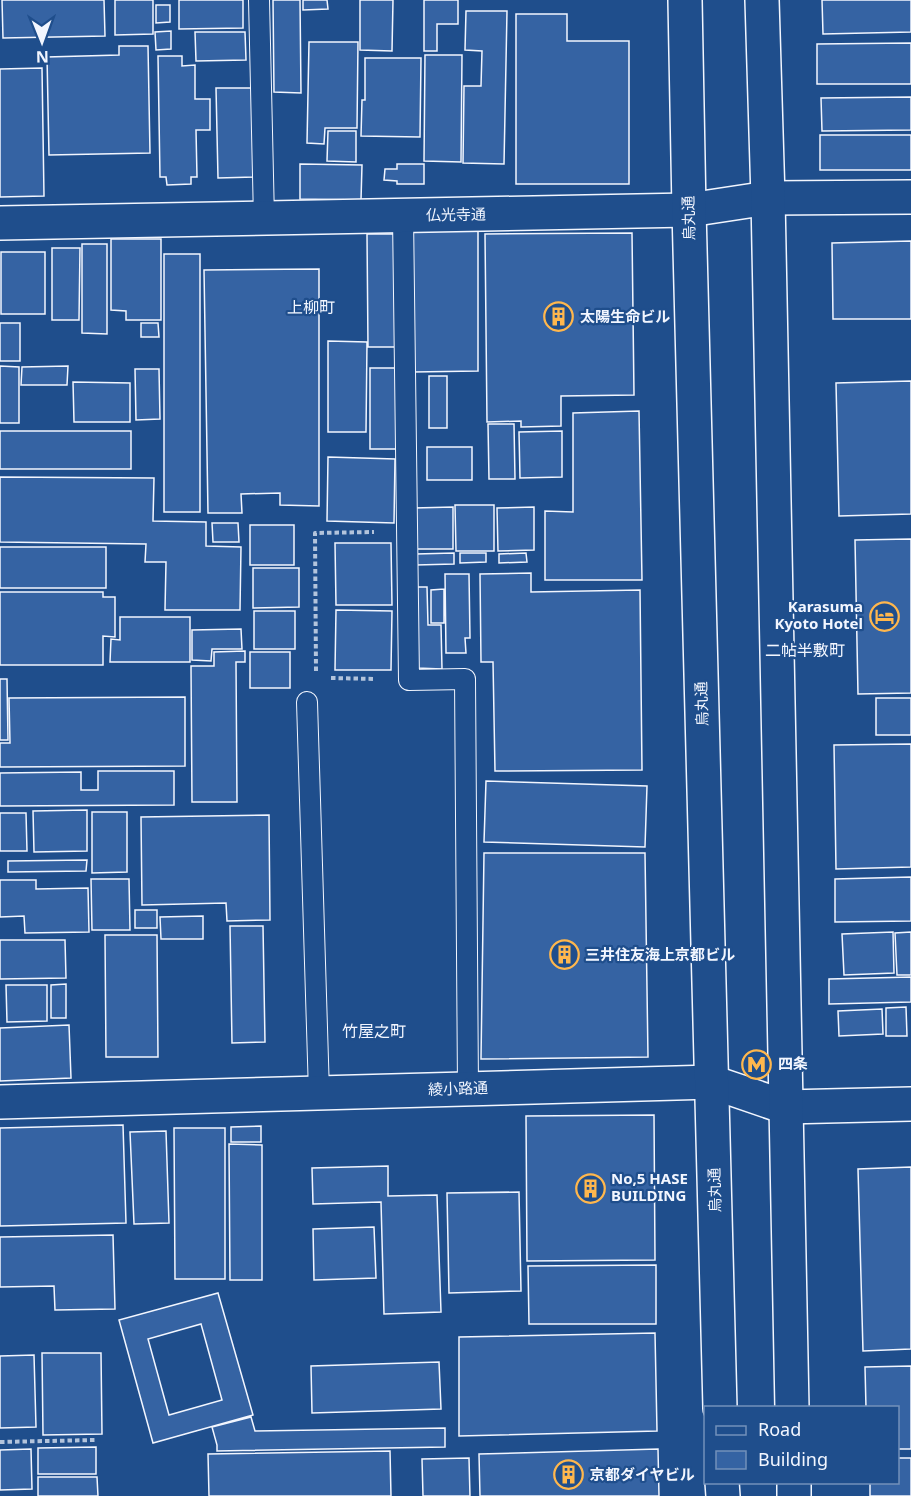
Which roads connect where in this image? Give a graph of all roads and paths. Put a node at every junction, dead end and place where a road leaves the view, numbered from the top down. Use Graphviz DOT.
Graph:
graph roads {
  1 [pos="259,0"];
  2 [pos="685,0"];
  3 [pos="762,0"];
  4 [pos="911,197"];
  5 [pos="768,198"];
  6 [pos="689,210"];
  7 [pos="403,216"];
  8 [pos="264,219"];
  9 [pos="0,223"];
  10 [pos="407,532"];
  11 [pos="316,678"];
  12 [pos="328,678"];
  13 [pos="409,680"];
  14 [pos="306,702"];
  15 [pos="712,1082"];
  16 [pos="468,1089"];
  17 [pos="320,1093"];
  18 [pos="0,1102"];
  19 [pos="911,1104"];
  20 [pos="785,1107"];
  21 [pos="720,1406"];
  22 [pos="792,1406"];
  23 [pos="95,1440"];
  24 [pos="0,1442"];
  1 -- 8 [label="lane"];
  2 -- 6 [label="main road, 烏丸通"];
  3 -- 5 [label="main road"];
  4 -- 5 [label="main road, 仏光寺通"];
  5 -- 6 [label="main road, 仏光寺通"];
  5 -- 20 [label="main road"];
  6 -- 7 [label="main road, 仏光寺通"];
  6 -- 15 [label="main road, 烏丸通"];
  7 -- 8 [label="main road, 仏光寺通"];
  7 -- 10 [label="lane"];
  8 -- 9 [label="main road, 仏光寺通"];
  10 -- 11 [label="path"];
  10 -- 13 [label="lane"];
  12 -- 13 [label="path"];
  13 -- 16 [label="lane"];
  14 -- 17 [label="lane"];
  15 -- 16 [label="main road, 綾小路通"];
  15 -- 20 [label="main road, 綾小路通"];
  15 -- 21 [label="main road, 烏丸通"];
  16 -- 17 [label="main road, 綾小路通"];
  17 -- 18 [label="main road, 綾小路通"];
  19 -- 20 [label="main road, 綾小路通"];
  20 -- 22 [label="main road"];
  23 -- 24 [label="path"];
}
